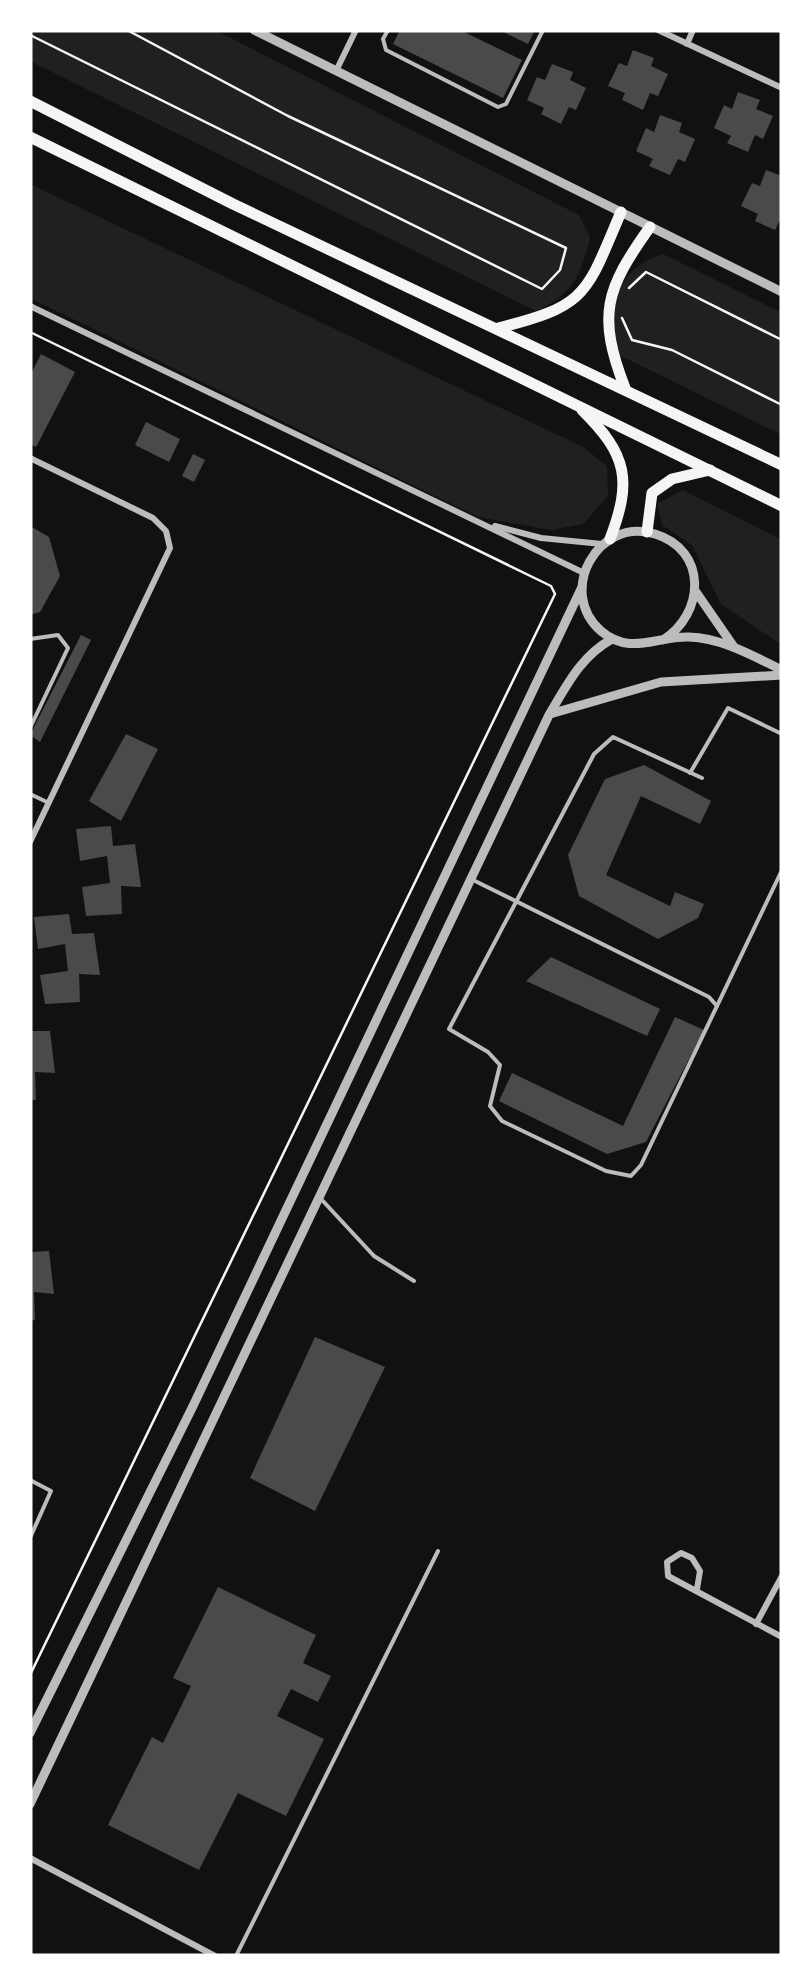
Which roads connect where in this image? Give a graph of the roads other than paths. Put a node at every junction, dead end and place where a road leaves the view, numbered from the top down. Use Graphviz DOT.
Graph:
graph roads {
  1 [pos="254,30"];
  2 [pos="356,30"];
  3 [pos="388,30"];
  4 [pos="544,30"];
  5 [pos="658,30"];
  6 [pos="693,30"];
  7 [pos="687,44"];
  8 [pos="336,71"];
  9 [pos="782,88"];
  10 [pos="30,101"];
  11 [pos="30,136"];
  12 [pos="620,212"];
  13 [pos="650,227"];
  14 [pos="782,292"];
  15 [pos="30,306"];
  16 [pos="498,328"];
  17 [pos="625,388"];
  18 [pos="573,402"];
  19 [pos="31,460"];
  20 [pos="782,465"];
  21 [pos="710,470"];
  22 [pos="782,506"];
  23 [pos="479,522"];
  24 [pos="646,532"];
  25 [pos="606,542"];
  26 [pos="584,573"];
  27 [pos="582,588"];
  28 [pos="696,592"];
  29 [pos="612,639"];
  30 [pos="30,640"];
  31 [pos="662,640"];
  32 [pos="734,646"];
  33 [pos="782,673"];
  34 [pos="549,714"];
  35 [pos="30,728"];
  36 [pos="782,734"];
  37 [pos="690,773"];
  38 [pos="702,778"];
  39 [pos="30,794"];
  40 [pos="49,803"];
  41 [pos="30,842"];
  42 [pos="782,870"];
  43 [pos="470,879"];
  44 [pos="519,903"];
  45 [pos="718,1006"];
  46 [pos="316,1146"];
  47 [pos="338,1158"];
  48 [pos="319,1197"];
  49 [pos="414,1281"];
  50 [pos="30,1480"];
  51 [pos="30,1538"];
  52 [pos="438,1551"];
  53 [pos="782,1576"];
  54 [pos="697,1590"];
  55 [pos="756,1624"];
  56 [pos="782,1637"];
  57 [pos="33,1719"];
  58 [pos="30,1733"];
  59 [pos="30,1804"];
  60 [pos="30,1858"];
  61 [pos="214,1956"];
  62 [pos="236,1956"];
  1 -- 8 [label="street"];
  2 -- 8 [label="street"];
  3 -- 4 [label="lane"];
  5 -- 7 [label="street"];
  6 -- 7 [label="street"];
  7 -- 9 [label="street"];
  8 -- 12 [label="street"];
  10 -- 16 [label="main road"];
  11 -- 18 [label="main road"];
  12 -- 13 [label="street"];
  12 -- 16 [label="main road"];
  13 -- 14 [label="street"];
  13 -- 17 [label="main road"];
  15 -- 23 [label="street"];
  16 -- 17 [label="main road"];
  17 -- 20 [label="main road"];
  18 -- 21 [label="main road"];
  18 -- 25 [label="main road"];
  19 -- 40 [label="street"];
  21 -- 22 [label="main road"];
  21 -- 24 [label="main road"];
  23 -- 25 [label="street"];
  23 -- 26 [label="street"];
  24 -- 25 [label="street"];
  24 -- 28 [label="street"];
  25 -- 26 [label="street"];
  26 -- 27 [label="street"];
  27 -- 29 [label="street"];
  27 -- 46 [label="street"];
  28 -- 31 [label="street"];
  28 -- 32 [label="street"];
  29 -- 31 [label="street"];
  29 -- 34 [label="street"];
  30 -- 35 [label="lane"];
  31 -- 32 [label="street"];
  32 -- 33 [label="street"];
  33 -- 34 [label="street"];
  34 -- 43 [label="street"];
  36 -- 37 [label="lane"];
  37 -- 38 [label="lane"];
  37 -- 44 [label="lane"];
  39 -- 40 [label="lane"];
  40 -- 41 [label="street"];
  42 -- 45 [label="lane"];
  43 -- 44 [label="lane"];
  43 -- 47 [label="street"];
  44 -- 45 [label="lane"];
  44 -- 45 [label="lane"];
  46 -- 47 [label="street"];
  46 -- 57 [label="street"];
  47 -- 48 [label="street"];
  48 -- 49 [label="lane"];
  48 -- 59 [label="street"];
  50 -- 51 [label="lane"];
  52 -- 62 [label="lane"];
  53 -- 55 [label="street"];
  54 -- 55 [label="street"];
  55 -- 56 [label="street"];
  57 -- 58 [label="street"];
  60 -- 61 [label="street"];
}
